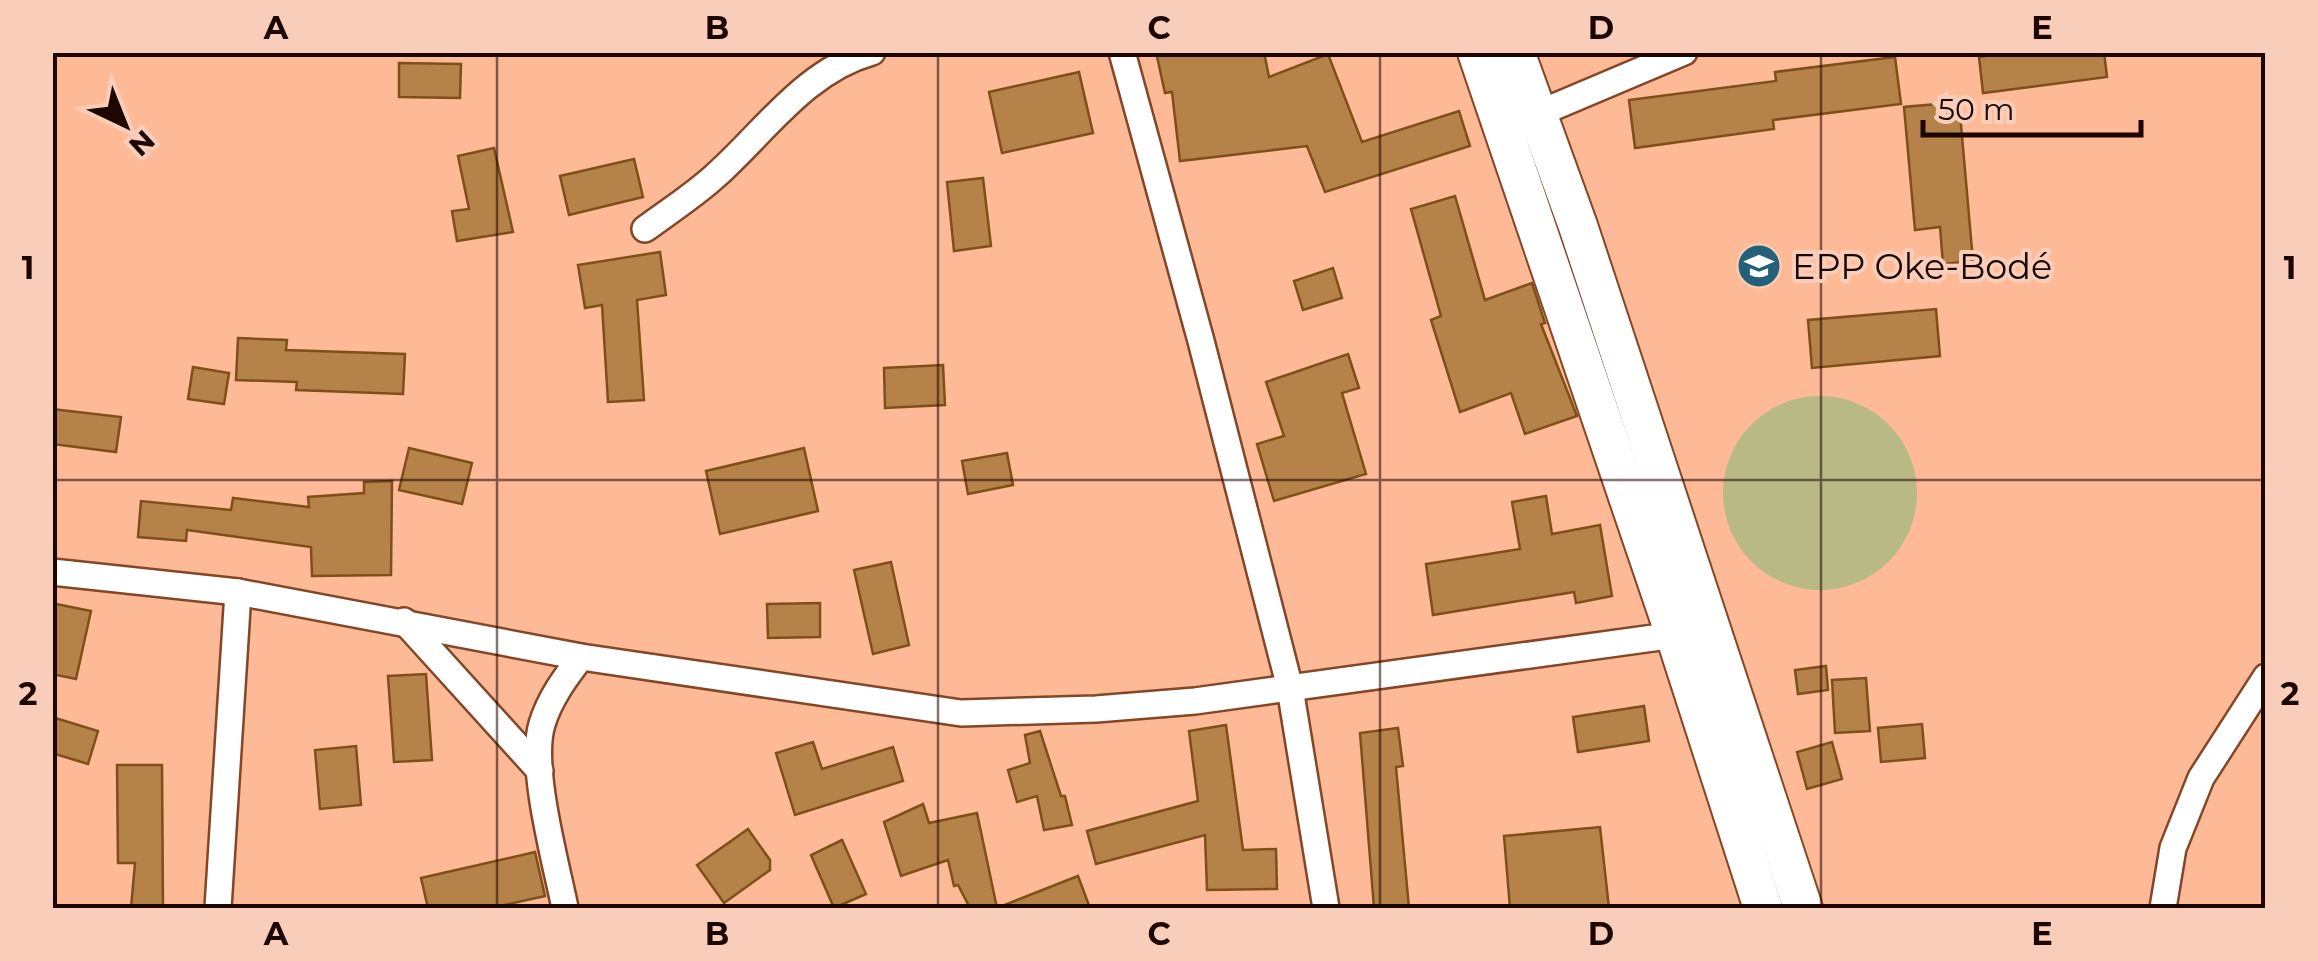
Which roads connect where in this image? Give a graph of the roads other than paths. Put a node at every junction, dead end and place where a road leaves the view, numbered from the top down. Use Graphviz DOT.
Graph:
graph roads {
  1 [pos="872,52"];
  2 [pos="1122,52"];
  3 [pos="1477,52"];
  4 [pos="1515,52"];
  5 [pos="1684,52"];
  6 [pos="1535,115"];
  7 [pos="645,229"];
  8 [pos="52,572"];
  9 [pos="238,592"];
  10 [pos="404,621"];
  11 [pos="1675,635"];
  12 [pos="581,657"];
  13 [pos="2266,677"];
  14 [pos="1290,688"];
  15 [pos="540,770"];
  16 [pos="218,908"];
  17 [pos="564,908"];
  18 [pos="1326,908"];
  19 [pos="1762,908"];
  20 [pos="1803,908"];
  21 [pos="2163,908"];
  1 -- 7 [label="street"];
  2 -- 14 [label="street"];
  3 -- 11 [label="main road"];
  4 -- 6 [label="main road"];
  5 -- 6 [label="street"];
  6 -- 20 [label="main road"];
  8 -- 9 [label="street"];
  9 -- 10 [label="street"];
  9 -- 16 [label="street"];
  10 -- 12 [label="street"];
  10 -- 15 [label="street"];
  11 -- 14 [label="street"];
  11 -- 19 [label="main road"];
  12 -- 14 [label="street"];
  12 -- 15 [label="street"];
  13 -- 21 [label="street"];
  14 -- 18 [label="street"];
  15 -- 17 [label="street"];
}
